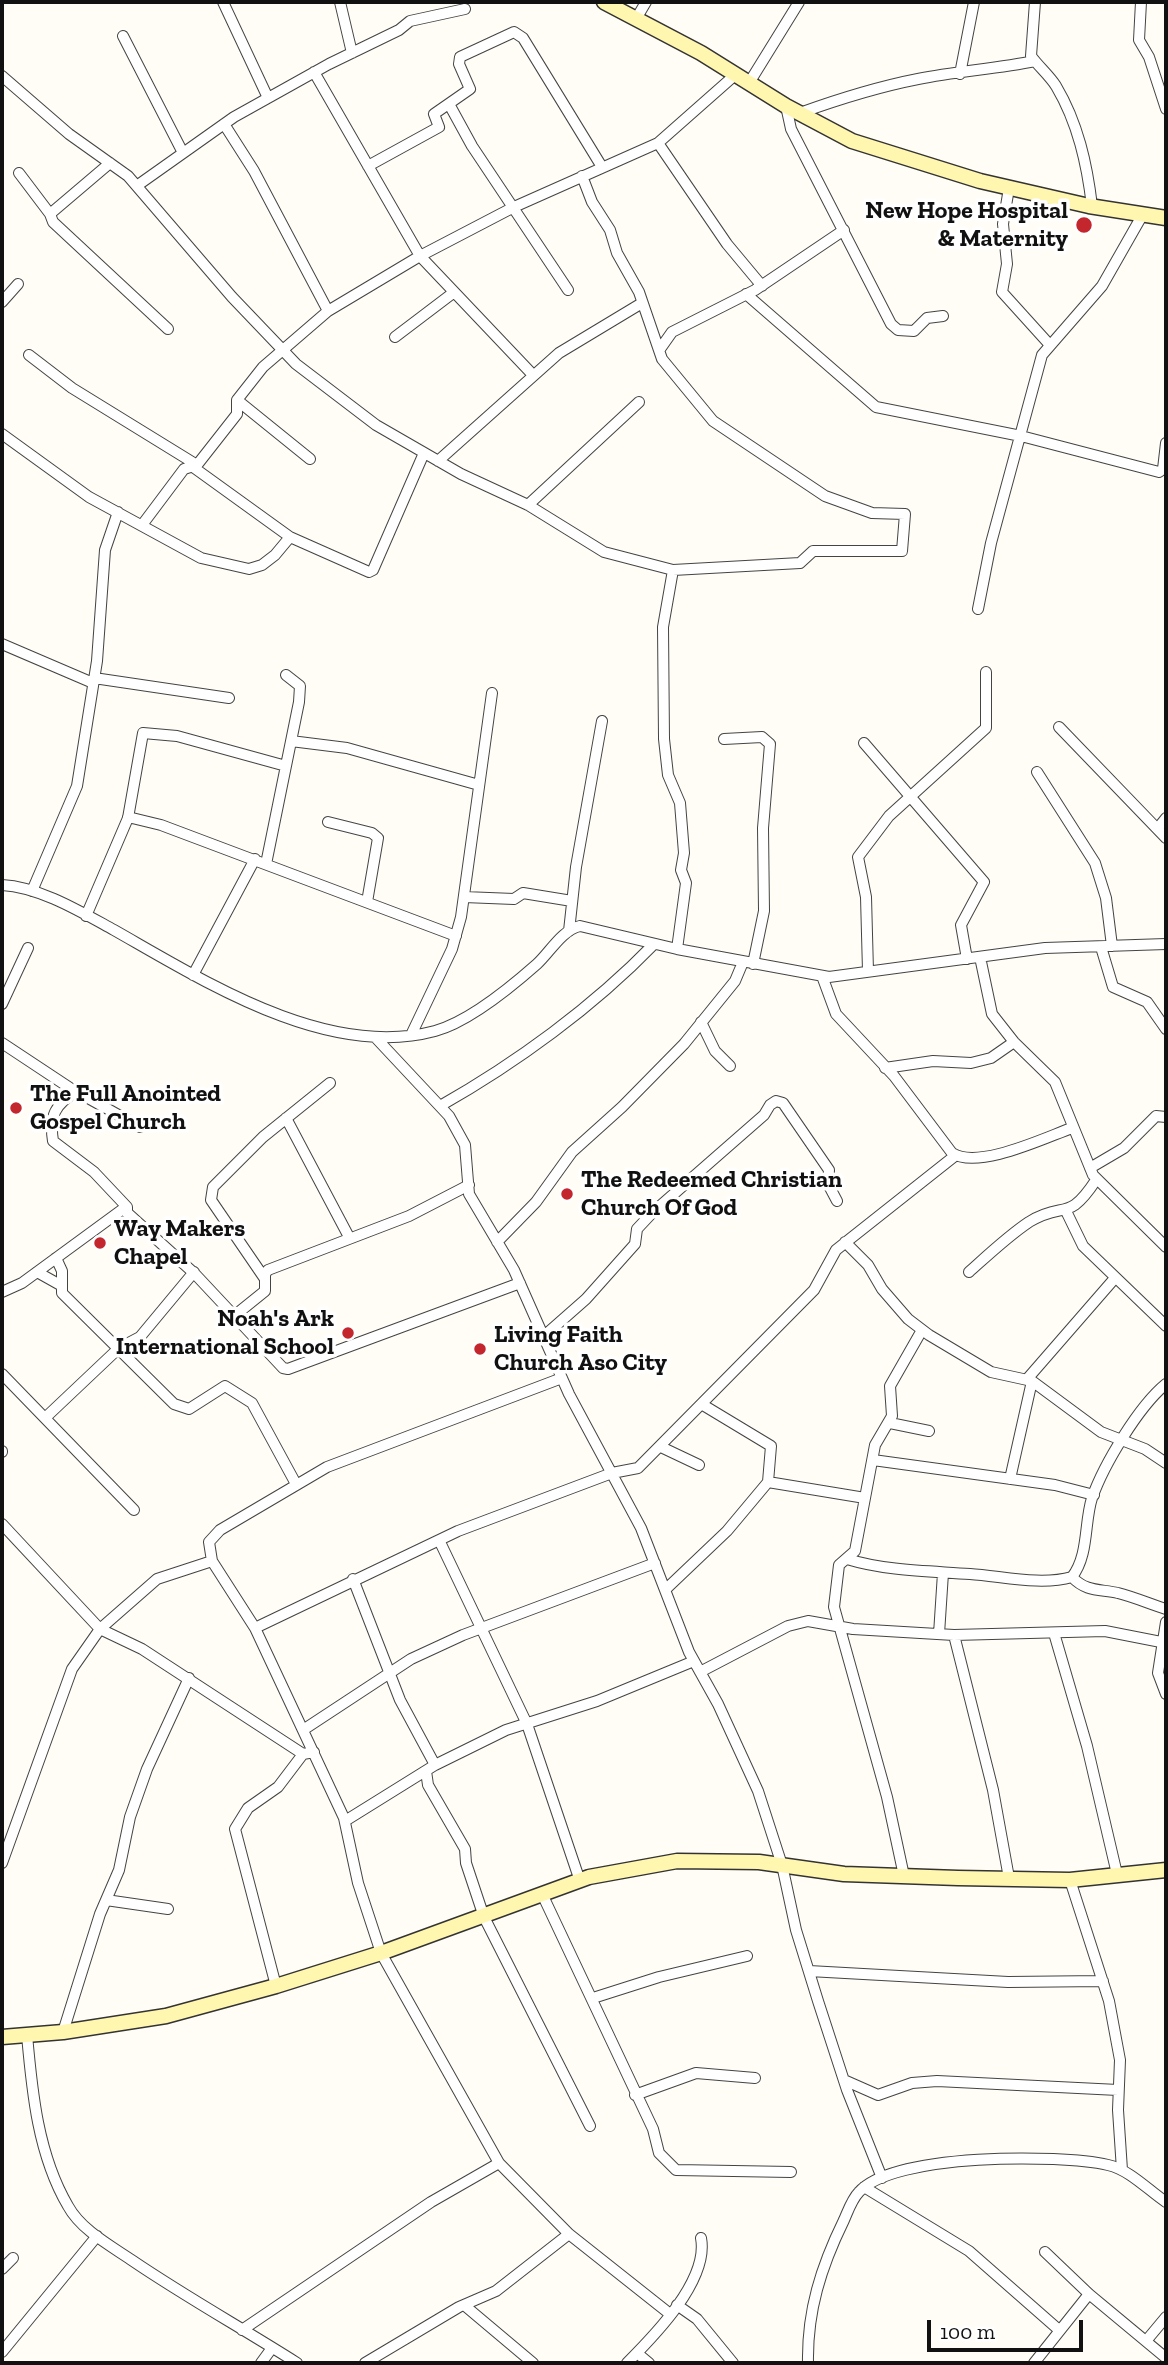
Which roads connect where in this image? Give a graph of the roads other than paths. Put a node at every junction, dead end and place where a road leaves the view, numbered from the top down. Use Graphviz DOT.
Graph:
graph roads {
  1 [pos="223,2"];
  2 [pos="340,2"];
  3 [pos="604,2"];
  4 [pos="646,2"];
  5 [pos="799,2"];
  6 [pos="974,2"];
  7 [pos="1035,2"];
  8 [pos="1141,2"];
  9 [pos="465,9"];
  10 [pos="636,19"];
  11 [pos="123,36"];
  12 [pos="352,53"];
  13 [pos="1035,61"];
  14 [pos="314,72"];
  15 [pos="960,74"];
  16 [pos="735,75"];
  17 [pos="2,76"];
  18 [pos="749,83"];
  19 [pos="268,98"];
  20 [pos="449,104"];
  21 [pos="786,106"];
  22 [pos="1166,109"];
  23 [pos="800,113"];
  24 [pos="224,124"];
  25 [pos="658,143"];
  26 [pos="182,151"];
  27 [pos="110,163"];
  28 [pos="368,166"];
  29 [pos="602,167"];
  30 [pos="19,173"];
  31 [pos="582,176"];
  32 [pos="138,185"];
  33 [pos="1010,188"];
  34 [pos="1092,206"];
  35 [pos="514,207"];
  36 [pos="50,214"];
  37 [pos="1143,214"];
  38 [pos="1166,218"];
  39 [pos="844,230"];
  40 [pos="419,256"];
  41 [pos="18,284"];
  42 [pos="762,286"];
  43 [pos="568,290"];
  44 [pos="453,293"];
  45 [pos="746,295"];
  46 [pos="2,302"];
  47 [pos="642,303"];
  48 [pos="328,311"];
  49 [pos="943,316"];
  50 [pos="169,328"];
  51 [pos="395,337"];
  52 [pos="1049,344"];
  53 [pos="660,349"];
  54 [pos="284,352"];
  55 [pos="29,355"];
  56 [pos="533,375"];
  57 [pos="237,400"];
  58 [pos="639,401"];
  59 [pos="2,434"];
  60 [pos="1021,436"];
  61 [pos="1166,443"];
  62 [pos="424,453"];
  63 [pos="310,459"];
  64 [pos="438,461"];
  65 [pos="195,466"];
  66 [pos="528,505"];
  67 [pos="118,512"];
  68 [pos="142,525"];
  69 [pos="290,537"];
  70 [pos="673,570"];
  71 [pos="978,608"];
  72 [pos="2,644"];
  73 [pos="986,672"];
  74 [pos="286,675"];
  75 [pos="94,680"];
  76 [pos="492,693"];
  77 [pos="229,698"];
  78 [pos="602,722"];
  79 [pos="1059,727"];
  80 [pos="724,739"];
  81 [pos="291,741"];
  82 [pos="864,743"];
  83 [pos="286,766"];
  84 [pos="1037,772"];
  85 [pos="479,785"];
  86 [pos="911,798"];
  87 [pos="128,817"];
  88 [pos="1166,818"];
  89 [pos="328,822"];
  90 [pos="1158,828"];
  91 [pos="1166,838"];
  92 [pos="254,859"];
  93 [pos="266,863"];
  94 [pos="2,885"];
  95 [pos="32,891"];
  96 [pos="464,897"];
  97 [pos="572,901"];
  98 [pos="367,902"];
  99 [pos="86,916"];
  100 [pos="569,931"];
  101 [pos="456,936"];
  102 [pos="654,944"];
  103 [pos="1166,944"];
  104 [pos="1107,946"];
  105 [pos="28,948"];
  106 [pos="677,949"];
  107 [pos="980,957"];
  108 [pos="967,958"];
  109 [pos="748,963"];
  110 [pos="868,971"];
  111 [pos="193,975"];
  112 [pos="822,976"];
  113 [pos="2,1004"];
  114 [pos="701,1022"];
  115 [pos="1166,1029"];
  116 [pos="412,1033"];
  117 [pos="375,1037"];
  118 [pos="1014,1042"];
  119 [pos="2,1043"];
  120 [pos="730,1066"];
  121 [pos="886,1068"];
  122 [pos="331,1083"];
  123 [pos="76,1091"];
  124 [pos="440,1106"];
  125 [pos="1166,1117"];
  126 [pos="286,1118"];
  127 [pos="140,1127"];
  128 [pos="1072,1128"];
  129 [pos="956,1155"];
  130 [pos="1090,1168"];
  131 [pos="1096,1180"];
  132 [pos="469,1185"];
  133 [pos="837,1201"];
  134 [pos="127,1211"];
  135 [pos="1066,1212"];
  136 [pos="349,1237"];
  137 [pos="497,1242"];
  138 [pos="845,1242"];
  139 [pos="1166,1247"];
  140 [pos="56,1258"];
  141 [pos="37,1272"];
  142 [pos="194,1272"];
  143 [pos="969,1272"];
  144 [pos="1115,1278"];
  145 [pos="266,1280"];
  146 [pos="520,1283"];
  147 [pos="62,1286"];
  148 [pos="2,1292"];
  149 [pos="234,1316"];
  150 [pos="1166,1326"];
  151 [pos="922,1330"];
  152 [pos="544,1336"];
  153 [pos="119,1348"];
  154 [pos="2,1374"];
  155 [pos="562,1378"];
  156 [pos="1030,1380"];
  157 [pos="1166,1384"];
  158 [pos="703,1405"];
  159 [pos="45,1418"];
  160 [pos="890,1423"];
  161 [pos="929,1431"];
  162 [pos="1122,1441"];
  163 [pos="660,1447"];
  164 [pos="873,1460"];
  165 [pos="1166,1463"];
  166 [pos="699,1465"];
  167 [pos="612,1473"];
  168 [pos="1010,1479"];
  169 [pos="768,1482"];
  170 [pos="296,1484"];
  171 [pos="1094,1495"];
  172 [pos="865,1498"];
  173 [pos="134,1510"];
  174 [pos="2,1524"];
  175 [pos="440,1542"];
  176 [pos="847,1559"];
  177 [pos="212,1561"];
  178 [pos="655,1563"];
  179 [pos="943,1573"];
  180 [pos="1072,1577"];
  181 [pos="353,1579"];
  182 [pos="665,1590"];
  183 [pos="834,1607"];
  184 [pos="1166,1609"];
  185 [pos="820,1622"];
  186 [pos="1166,1622"];
  187 [pos="255,1628"];
  188 [pos="840,1628"];
  189 [pos="100,1629"];
  190 [pos="481,1629"];
  191 [pos="1054,1633"];
  192 [pos="939,1634"];
  193 [pos="954,1635"];
  194 [pos="1161,1642"];
  195 [pos="694,1661"];
  196 [pos="700,1672"];
  197 [pos="388,1673"];
  198 [pos="189,1678"];
  199 [pos="1166,1694"];
  200 [pos="527,1724"];
  201 [pos="303,1730"];
  202 [pos="308,1753"];
  203 [pos="435,1765"];
  204 [pos="426,1771"];
  205 [pos="345,1821"];
  206 [pos="2,1863"];
  207 [pos="782,1865"];
  208 [pos="1166,1870"];
  209 [pos="1117,1874"];
  210 [pos="904,1876"];
  211 [pos="1009,1878"];
  212 [pos="1070,1880"];
  213 [pos="580,1881"];
  214 [pos="542,1896"];
  215 [pos="106,1900"];
  216 [pos="168,1909"];
  217 [pos="484,1917"];
  218 [pos="381,1953"];
  219 [pos="747,1956"];
  220 [pos="809,1971"];
  221 [pos="1103,1981"];
  222 [pos="276,1986"];
  223 [pos="593,1998"];
  224 [pos="63,2032"];
  225 [pos="27,2035"];
  226 [pos="2,2037"];
  227 [pos="755,2078"];
  228 [pos="844,2080"];
  229 [pos="1118,2090"];
  230 [pos="635,2095"];
  231 [pos="590,2126"];
  232 [pos="499,2163"];
  233 [pos="1122,2170"];
  234 [pos="791,2172"];
  235 [pos="882,2178"];
  236 [pos="864,2188"];
  237 [pos="1166,2202"];
  238 [pos="569,2234"];
  239 [pos="97,2236"];
  240 [pos="701,2238"];
  241 [pos="1045,2252"];
  242 [pos="13,2258"];
  243 [pos="2,2269"];
  244 [pos="1089,2294"];
  245 [pos="464,2305"];
  246 [pos="677,2305"];
  247 [pos="670,2314"];
  248 [pos="1166,2317"];
  249 [pos="242,2330"];
  250 [pos="1059,2330"];
  251 [pos="1146,2341"];
  252 [pos="272,2348"];
  253 [pos="2,2352"];
  254 [pos="637,2353"];
  255 [pos="1166,2358"];
  256 [pos="261,2363"];
  257 [pos="297,2363"];
  258 [pos="365,2363"];
  259 [pos="533,2363"];
  260 [pos="627,2363"];
  261 [pos="649,2363"];
  262 [pos="733,2363"];
  263 [pos="808,2363"];
  264 [pos="1034,2363"];
  1 -- 19 [label="street"];
  2 -- 12 [label="street"];
  3 -- 10 [label="street"];
  4 -- 10 [label="street"];
  5 -- 18 [label="street"];
  6 -- 15 [label="street"];
  7 -- 13 [label="street"];
  8 -- 22 [label="street"];
  9 -- 12 [label="street"];
  10 -- 16 [label="street"];
  11 -- 26 [label="street"];
  12 -- 14 [label="street"];
  13 -- 15 [label="street"];
  13 -- 34 [label="street"];
  14 -- 19 [label="street"];
  14 -- 28 [label="street"];
  15 -- 23 [label="street"];
  16 -- 18 [label="street"];
  16 -- 25 [label="street"];
  17 -- 27 [label="street"];
  18 -- 21 [label="street"];
  19 -- 24 [label="street"];
  20 -- 28 [label="street"];
  20 -- 29 [label="street"];
  20 -- 35 [label="street"];
  21 -- 23 [label="street"];
  21 -- 39 [label="street"];
  23 -- 33 [label="street"];
  24 -- 26 [label="street"];
  24 -- 48 [label="street"];
  25 -- 29 [label="street"];
  25 -- 42 [label="street"];
  26 -- 32 [label="street"];
  27 -- 32 [label="street"];
  27 -- 36 [label="street"];
  28 -- 40 [label="street"];
  29 -- 31 [label="street"];
  30 -- 36 [label="street"];
  31 -- 35 [label="street"];
  31 -- 47 [label="street"];
  32 -- 54 [label="street"];
  33 -- 34 [label="street"];
  33 -- 52 [label="street"];
  34 -- 37 [label="street"];
  35 -- 40 [label="street"];
  35 -- 43 [label="street"];
  36 -- 50 [label="street"];
  37 -- 38 [label="street"];
  37 -- 52 [label="street"];
  39 -- 42 [label="street"];
  39 -- 49 [label="street"];
  40 -- 44 [label="street"];
  40 -- 48 [label="street"];
  41 -- 46 [label="street"];
  42 -- 45 [label="street"];
  44 -- 51 [label="street"];
  44 -- 56 [label="street"];
  45 -- 53 [label="street"];
  45 -- 60 [label="street"];
  47 -- 53 [label="street"];
  47 -- 56 [label="street"];
  48 -- 54 [label="street"];
  52 -- 60 [label="street"];
  53 -- 70 [label="street"];
  54 -- 57 [label="street"];
  54 -- 62 [label="street"];
  55 -- 65 [label="street"];
  56 -- 64 [label="street"];
  57 -- 63 [label="street"];
  57 -- 65 [label="street"];
  58 -- 66 [label="street"];
  59 -- 67 [label="street"];
  60 -- 61 [label="street"];
  60 -- 71 [label="street"];
  62 -- 64 [label="street"];
  62 -- 69 [label="street"];
  64 -- 66 [label="street"];
  65 -- 68 [label="street"];
  65 -- 69 [label="street"];
  66 -- 70 [label="street"];
  67 -- 68 [label="street"];
  67 -- 75 [label="street"];
  68 -- 69 [label="street"];
  70 -- 106 [label="street"];
  72 -- 75 [label="street"];
  73 -- 86 [label="street"];
  74 -- 81 [label="street"];
  75 -- 77 [label="street"];
  75 -- 95 [label="street"];
  76 -- 85 [label="street"];
  78 -- 97 [label="street"];
  79 -- 90 [label="street"];
  80 -- 109 [label="street"];
  81 -- 83 [label="street"];
  81 -- 85 [label="street"];
  82 -- 86 [label="street"];
  83 -- 87 [label="street"];
  83 -- 93 [label="street"];
  84 -- 104 [label="street"];
  85 -- 96 [label="street"];
  86 -- 108 [label="street"];
  86 -- 110 [label="street"];
  87 -- 92 [label="street"];
  87 -- 99 [label="street"];
  88 -- 90 [label="street"];
  89 -- 98 [label="street"];
  90 -- 91 [label="street"];
  92 -- 93 [label="street"];
  92 -- 111 [label="street"];
  93 -- 98 [label="street"];
  94 -- 95 [label="street"];
  95 -- 99 [label="street"];
  96 -- 97 [label="street"];
  96 -- 101 [label="street"];
  97 -- 100 [label="street"];
  98 -- 101 [label="street"];
  99 -- 111 [label="street"];
  100 -- 102 [label="street"];
  100 -- 116 [label="street"];
  101 -- 116 [label="street"];
  102 -- 106 [label="street"];
  102 -- 124 [label="street"];
  103 -- 104 [label="street"];
  104 -- 107 [label="street"];
  104 -- 115 [label="street"];
  105 -- 113 [label="street"];
  106 -- 109 [label="street"];
  107 -- 108 [label="street"];
  107 -- 118 [label="street"];
  108 -- 110 [label="street"];
  109 -- 112 [label="street"];
  109 -- 114 [label="street"];
  110 -- 112 [label="street"];
  111 -- 117 [label="street"];
  112 -- 121 [label="street"];
  114 -- 120 [label="street"];
  114 -- 137 [label="street"];
  116 -- 117 [label="street"];
  117 -- 124 [label="street"];
  118 -- 121 [label="street"];
  118 -- 128 [label="street"];
  119 -- 123 [label="street"];
  121 -- 129 [label="street"];
  122 -- 126 [label="street"];
  123 -- 127 [label="street"];
  123 -- 134 [label="street"];
  124 -- 132 [label="street"];
  125 -- 130 [label="street"];
  126 -- 136 [label="street"];
  126 -- 145 [label="street"];
  128 -- 129 [label="street"];
  128 -- 130 [label="street"];
  129 -- 138 [label="street"];
  130 -- 131 [label="street"];
  131 -- 135 [label="street"];
  131 -- 139 [label="street"];
  132 -- 136 [label="street"];
  132 -- 137 [label="street"];
  133 -- 152 [label="street"];
  134 -- 140 [label="street"];
  134 -- 142 [label="street"];
  135 -- 143 [label="street"];
  135 -- 144 [label="street"];
  136 -- 145 [label="street"];
  137 -- 146 [label="street"];
  138 -- 151 [label="street"];
  138 -- 158 [label="street"];
  140 -- 141 [label="street"];
  140 -- 147 [label="street"];
  141 -- 147 [label="street"];
  141 -- 148 [label="street"];
  142 -- 149 [label="street"];
  142 -- 153 [label="street"];
  144 -- 150 [label="street"];
  144 -- 156 [label="street"];
  145 -- 149 [label="street"];
  146 -- 149 [label="street"];
  146 -- 152 [label="street"];
  147 -- 153 [label="street"];
  151 -- 156 [label="street"];
  151 -- 160 [label="street"];
  152 -- 155 [label="street"];
  153 -- 159 [label="street"];
  153 -- 170 [label="street"];
  154 -- 159 [label="street"];
  155 -- 167 [label="street"];
  155 -- 170 [label="street"];
  156 -- 162 [label="street"];
  156 -- 168 [label="street"];
  157 -- 162 [label="street"];
  158 -- 163 [label="street"];
  158 -- 169 [label="street"];
  159 -- 173 [label="street"];
  160 -- 161 [label="street"];
  160 -- 164 [label="street"];
  162 -- 165 [label="street"];
  162 -- 171 [label="street"];
  163 -- 166 [label="street"];
  163 -- 167 [label="street"];
  164 -- 168 [label="street"];
  164 -- 172 [label="street"];
  167 -- 175 [label="street"];
  167 -- 178 [label="street"];
  168 -- 171 [label="street"];
  169 -- 172 [label="street"];
  169 -- 182 [label="street"];
  170 -- 177 [label="street"];
  171 -- 180 [label="street"];
  172 -- 176 [label="street"];
  174 -- 189 [label="street"];
  175 -- 181 [label="street"];
  175 -- 190 [label="street"];
  176 -- 179 [label="street"];
  176 -- 183 [label="street"];
  177 -- 187 [label="street"];
  177 -- 189 [label="street"];
  178 -- 182 [label="street"];
  178 -- 190 [label="street"];
  179 -- 180 [label="street"];
  179 -- 192 [label="street"];
  180 -- 184 [label="street"];
  181 -- 187 [label="street"];
  181 -- 197 [label="street"];
  182 -- 195 [label="street"];
  183 -- 185 [label="street"];
  183 -- 188 [label="street"];
  185 -- 188 [label="street"];
  185 -- 196 [label="street"];
  186 -- 194 [label="street"];
  187 -- 201 [label="street"];
  188 -- 192 [label="street"];
  188 -- 210 [label="street"];
  189 -- 198 [label="street"];
  189 -- 206 [label="street"];
  190 -- 197 [label="street"];
  190 -- 200 [label="street"];
  191 -- 193 [label="street"];
  191 -- 194 [label="street"];
  191 -- 209 [label="street"];
  192 -- 193 [label="street"];
  193 -- 211 [label="street"];
  194 -- 199 [label="street"];
  195 -- 196 [label="street"];
  195 -- 200 [label="street"];
  196 -- 207 [label="street"];
  197 -- 201 [label="street"];
  197 -- 203 [label="street"];
  198 -- 202 [label="street"];
  198 -- 215 [label="street"];
  200 -- 203 [label="street"];
  200 -- 213 [label="street"];
  201 -- 202 [label="street"];
  202 -- 205 [label="street"];
  202 -- 222 [label="street"];
  203 -- 204 [label="street"];
  204 -- 205 [label="street"];
  204 -- 217 [label="street"];
  205 -- 218 [label="street"];
  207 -- 210 [label="street"];
  207 -- 213 [label="street"];
  207 -- 220 [label="street"];
  208 -- 209 [label="street"];
  209 -- 212 [label="street"];
  210 -- 211 [label="street"];
  211 -- 212 [label="street"];
  212 -- 221 [label="street"];
  213 -- 214 [label="street"];
  214 -- 217 [label="street"];
  214 -- 223 [label="street"];
  215 -- 216 [label="street"];
  215 -- 224 [label="street"];
  217 -- 218 [label="street"];
  217 -- 231 [label="street"];
  218 -- 222 [label="street"];
  218 -- 232 [label="street"];
  219 -- 223 [label="street"];
  220 -- 221 [label="street"];
  220 -- 228 [label="street"];
  221 -- 229 [label="street"];
  222 -- 224 [label="street"];
  223 -- 230 [label="street"];
  224 -- 225 [label="street"];
  225 -- 226 [label="street"];
  225 -- 239 [label="street"];
  227 -- 230 [label="street"];
  228 -- 229 [label="street"];
  228 -- 235 [label="street"];
  229 -- 233 [label="street"];
  230 -- 234 [label="street"];
  232 -- 238 [label="street"];
  232 -- 249 [label="street"];
  233 -- 235 [label="street"];
  233 -- 237 [label="street"];
  235 -- 236 [label="street"];
  236 -- 250 [label="street"];
  236 -- 263 [label="street"];
  238 -- 245 [label="street"];
  238 -- 247 [label="street"];
  239 -- 249 [label="street"];
  239 -- 253 [label="street"];
  240 -- 246 [label="street"];
  241 -- 244 [label="street"];
  242 -- 243 [label="street"];
  244 -- 250 [label="street"];
  244 -- 251 [label="street"];
  245 -- 258 [label="street"];
  245 -- 259 [label="street"];
  246 -- 247 [label="street"];
  246 -- 262 [label="street"];
  247 -- 254 [label="street"];
  248 -- 251 [label="street"];
  249 -- 252 [label="street"];
  250 -- 264 [label="street"];
  251 -- 255 [label="street"];
  252 -- 256 [label="street"];
  252 -- 257 [label="street"];
  254 -- 260 [label="street"];
  254 -- 261 [label="street"];
}
